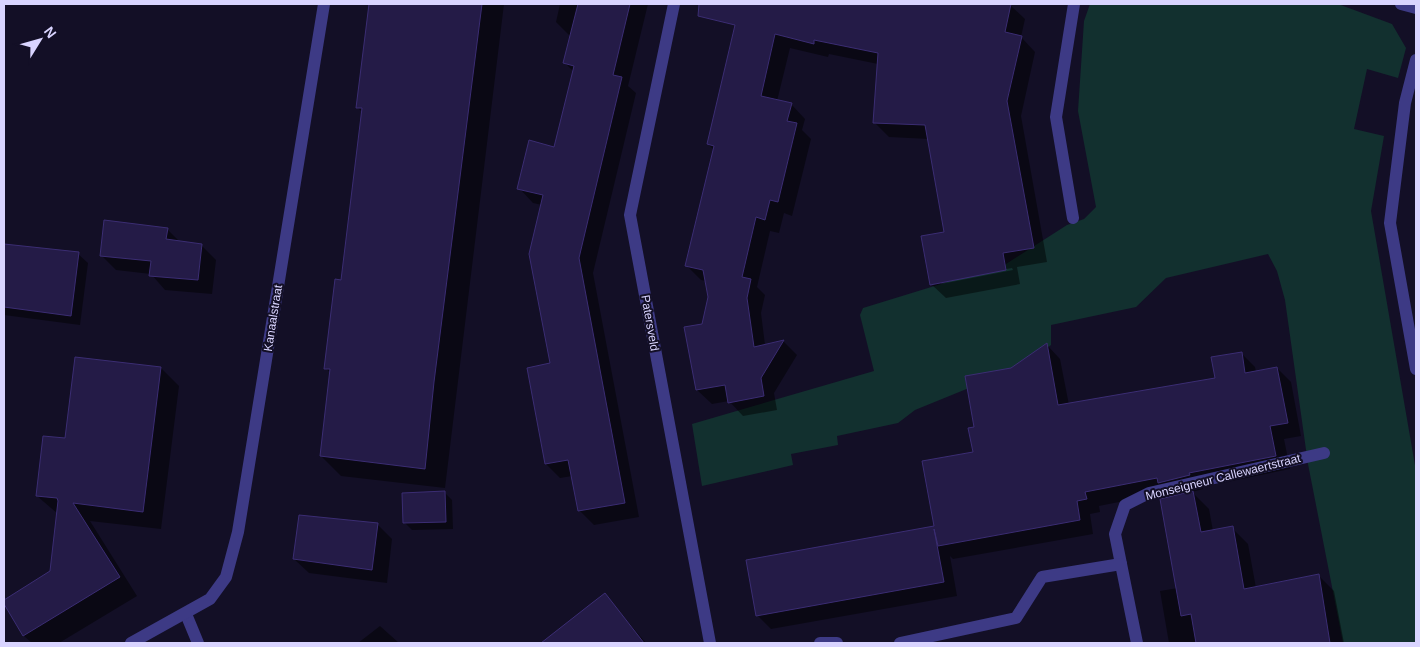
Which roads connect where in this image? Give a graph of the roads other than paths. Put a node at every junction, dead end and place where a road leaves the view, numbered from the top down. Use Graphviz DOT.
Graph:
graph roads {
  1 [pos="324,4"];
  2 [pos="674,4"];
  3 [pos="1074,4"];
  4 [pos="1401,4"];
  5 [pos="1416,8"];
  6 [pos="1416,60"];
  7 [pos="1072,218"];
  8 [pos="1416,369"];
  9 [pos="1324,453"];
  10 [pos="1121,564"];
  11 [pos="186,614"];
  12 [pos="131,643"];
  13 [pos="198,643"];
  14 [pos="710,643"];
  15 [pos="820,643"];
  16 [pos="837,643"];
  17 [pos="900,643"];
  18 [pos="1137,643"];
  1 -- 11 [label="street, Kanaalstraat"];
  2 -- 14 [label="street, Patersveld"];
  3 -- 7 [label="street"];
  4 -- 5 [label="street"];
  6 -- 8 [label="street"];
  9 -- 10 [label="street, Monseigneur Callewaertstraat"];
  10 -- 17 [label="street"];
  10 -- 18 [label="street, Monseigneur Callewaertstraat"];
  11 -- 12 [label="street, Kanaalstraat"];
  11 -- 13 [label="street"];
  15 -- 16 [label="street"];
}
